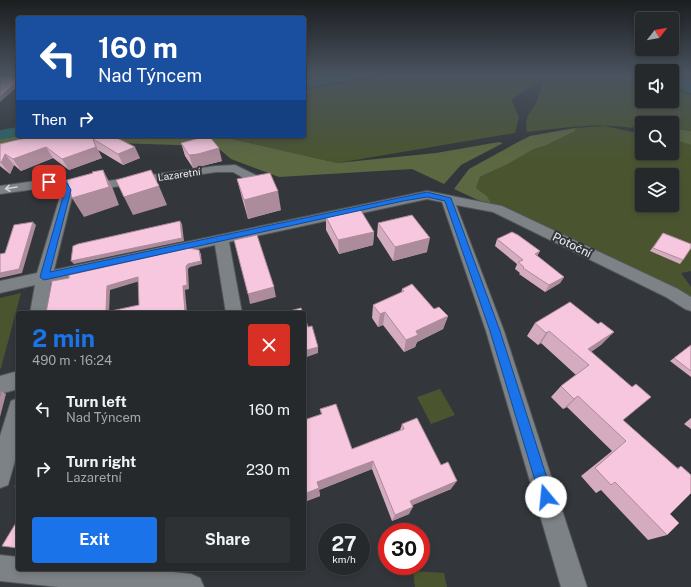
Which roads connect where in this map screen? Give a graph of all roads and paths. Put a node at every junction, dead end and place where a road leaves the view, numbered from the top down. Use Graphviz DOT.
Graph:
graph roads {
  1 [pos="262,183"];
  2 [pos="0,190"];
  3 [pos="68,190"];
  4 [pos="448,200"];
  5 [pos="221,239"];
  6 [pos="44,277"];
  7 [pos="0,287"];
  8 [pos="691,305"];
  9 [pos="38,311"];
  10 [pos="234,311"];
  11 [pos="16,381"];
  12 [pos="0,385"];
  13 [pos="16,416"];
  14 [pos="0,477"];
  15 [pos="0,568"];
  16 [pos="16,570"];
  17 [pos="30,571"];
  18 [pos="191,587"];
  19 [pos="574,587"];
  1 -- 3 [label="street, Lazaretní"];
  3 -- 2 [label="street, one-way"];
  3 -- 6 [label="street"];
  4 -- 5 [label="street, Potoční"];
  4 -- 8 [label="street, Potoční"];
  4 -- 19 [label="street"];
  5 -- 6 [label="street, Potoční"];
  5 -- 10 [label="street"];
  6 -- 7 [label="street, Potoční"];
  6 -- 9 [label="street"];
  11 -- 12 [label="street"];
  13 -- 14 [label="street"];
  15 -- 16 [label="street"];
  17 -- 18 [label="street"];
}
